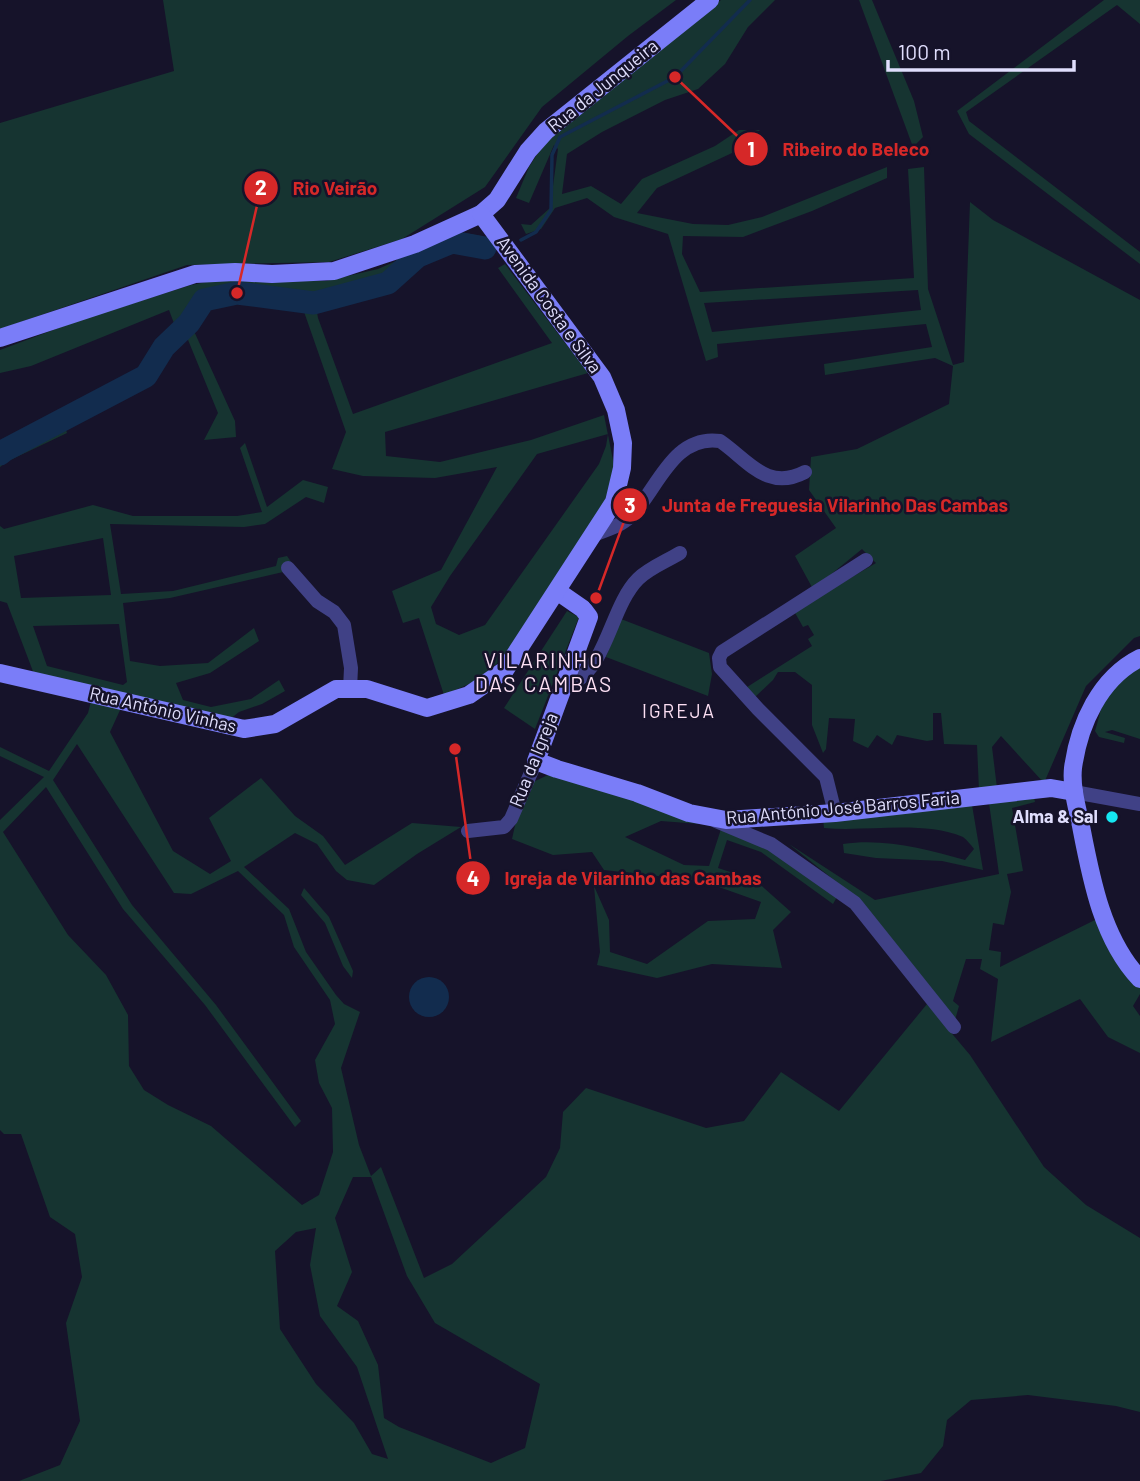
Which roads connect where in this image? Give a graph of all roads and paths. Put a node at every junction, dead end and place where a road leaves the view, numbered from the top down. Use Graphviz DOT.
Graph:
graph roads {
  1 [pos="710,0"];
  2 [pos="481,214"];
  3 [pos="0,338"];
  4 [pos="805,472"];
  5 [pos="593,535"];
  6 [pos="680,553"];
  7 [pos="866,560"];
  8 [pos="288,568"];
  9 [pos="557,591"];
  10 [pos="1140,658"];
  11 [pos="0,673"];
  12 [pos="567,678"];
  13 [pos="350,689"];
  14 [pos="536,761"];
  15 [pos="1074,792"];
  16 [pos="1140,804"];
  17 [pos="835,813"];
  18 [pos="708,818"];
  19 [pos="468,831"];
  20 [pos="1140,979"];
  21 [pos="954,1027"];
  1 -- 2 [label="street, Rua da Junqueira"];
  2 -- 3 [label="street"];
  2 -- 5 [label="street, Avenida Costa e Silva"];
  4 -- 5 [label="street"];
  5 -- 9 [label="street, Avenida Costa e Silva"];
  6 -- 12 [label="street"];
  7 -- 17 [label="street"];
  8 -- 13 [label="street"];
  9 -- 12 [label="street, Rua da Igreja"];
  9 -- 13 [label="street, Rua António Vinhas"];
  10 -- 15 [label="street"];
  11 -- 13 [label="street, Rua António Vinhas"];
  12 -- 14 [label="street, Rua da Igreja"];
  14 -- 18 [label="street, Rua António José Barros Faria"];
  14 -- 19 [label="street, Rua da Igreja"];
  15 -- 16 [label="street"];
  15 -- 17 [label="street, Rua António José Barros Faria"];
  15 -- 20 [label="street"];
  17 -- 18 [label="street, Rua António José Barros Faria"];
  18 -- 21 [label="street"];
}
